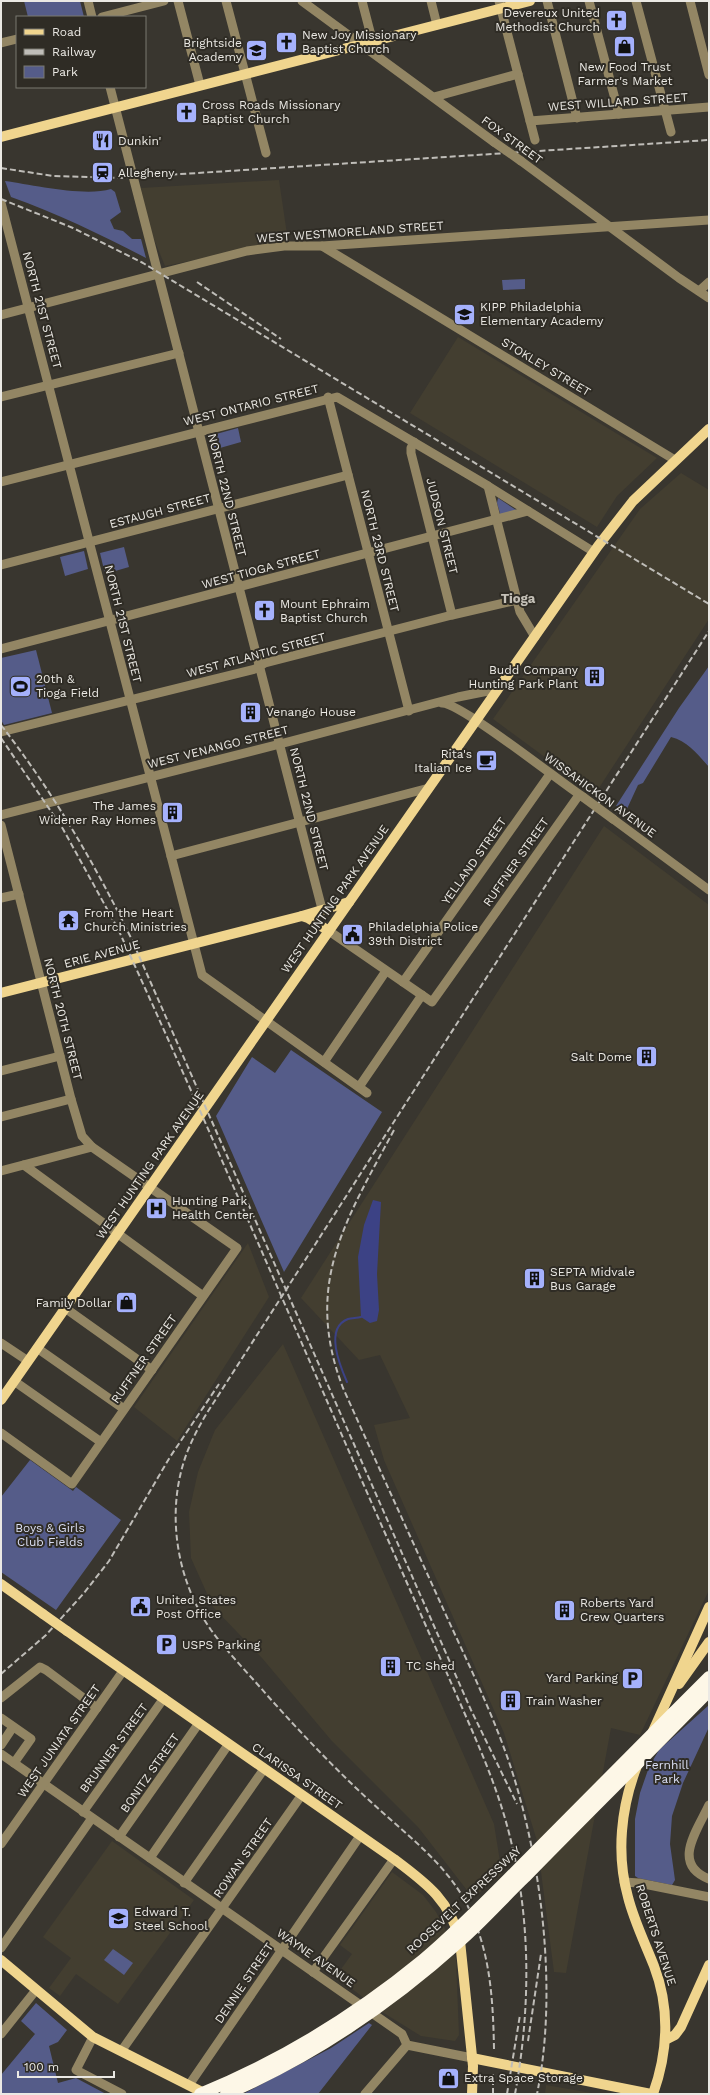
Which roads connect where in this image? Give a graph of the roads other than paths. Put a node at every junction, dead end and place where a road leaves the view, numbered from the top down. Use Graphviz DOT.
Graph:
graph roads {
  1 [pos="88,1"];
  2 [pos="164,1"];
  3 [pos="178,1"];
  4 [pos="226,1"];
  5 [pos="362,1"];
  6 [pos="431,1"];
  7 [pos="530,1"];
  8 [pos="547,1"];
  9 [pos="589,1"];
  10 [pos="636,1"];
  11 [pos="690,1"];
  12 [pos="307,3"];
  13 [pos="139,4"];
  14 [pos="500,5"];
  15 [pos="92,16"];
  16 [pos="105,16"];
  17 [pos="437,25"];
  18 [pos="16,39"];
  19 [pos="372,41"];
  20 [pos="1,43"];
  21 [pos="360,44"];
  22 [pos="377,56"];
  23 [pos="245,74"];
  24 [pos="518,74"];
  25 [pos="709,76"];
  26 [pos="200,85"];
  27 [pos="110,88"];
  28 [pos="434,97"];
  29 [pos="115,107"];
  30 [pos="709,107"];
  31 [pos="665,111"];
  32 [pos="619,114"];
  33 [pos="577,118"];
  34 [pos="530,121"];
  35 [pos="671,132"];
  36 [pos="1,137"];
  37 [pos="535,140"];
  38 [pos="266,152"];
  39 [pos="1,203"];
  40 [pos="709,220"];
  41 [pos="610,227"];
  42 [pos="5,231"];
  43 [pos="322,246"];
  44 [pos="158,274"];
  45 [pos="709,282"];
  46 [pos="699,291"];
  47 [pos="709,298"];
  48 [pos="28,308"];
  49 [pos="1,315"];
  50 [pos="179,353"];
  51 [pos="49,384"];
  52 [pos="1,397"];
  53 [pos="328,397"];
  54 [pos="709,429"];
  55 [pos="198,430"];
  56 [pos="414,442"];
  57 [pos="675,460"];
  58 [pos="70,464"];
  59 [pos="348,475"];
  60 [pos="1,482"];
  61 [pos="488,486"];
  62 [pos="218,508"];
  63 [pos="528,511"];
  64 [pos="497,520"];
  65 [pos="432,536"];
  66 [pos="89,543"];
  67 [pos="594,552"];
  68 [pos="368,553"];
  69 [pos="1,565"];
  70 [pos="238,587"];
  71 [pos="517,600"];
  72 [pos="452,615"];
  73 [pos="110,621"];
  74 [pos="389,632"];
  75 [pos="535,637"];
  76 [pos="1,649"];
  77 [pos="260,666"];
  78 [pos="498,689"];
  79 [pos="130,700"];
  80 [pos="441,703"];
  81 [pos="409,711"];
  82 [pos="476,721"];
  83 [pos="1,732"];
  84 [pos="280,744"];
  85 [pos="550,774"];
  86 [pos="149,776"];
  87 [pos="429,788"];
  88 [pos="581,796"];
  89 [pos="1,814"];
  90 [pos="300,822"];
  91 [pos="1,825"];
  92 [pos="170,856"];
  93 [pos="709,890"];
  94 [pos="19,894"];
  95 [pos="1,898"];
  96 [pos="349,902"];
  97 [pos="322,909"];
  98 [pos="302,916"];
  99 [pos="329,931"];
  100 [pos="193,944"];
  101 [pos="386,970"];
  102 [pos="403,982"];
  103 [pos="42,983"];
  104 [pos="1,994"];
  105 [pos="422,996"];
  106 [pos="266,1021"];
  107 [pos="60,1056"];
  108 [pos="324,1062"];
  109 [pos="1,1072"];
  110 [pos="359,1087"];
  111 [pos="367,1093"];
  112 [pos="71,1099"];
  113 [pos="1,1117"];
  114 [pos="92,1147"];
  115 [pos="24,1165"];
  116 [pos="1,1171"];
  117 [pos="149,1187"];
  118 [pos="117,1233"];
  119 [pos="237,1248"];
  120 [pos="203,1296"];
  121 [pos="65,1308"];
  122 [pos="1,1343"];
  123 [pos="37,1348"];
  124 [pos="28,1362"];
  125 [pos="152,1370"];
  126 [pos="14,1381"];
  127 [pos="1,1400"];
  128 [pos="124,1409"];
  129 [pos="1,1433"];
  130 [pos="101,1442"];
  131 [pos="1,1584"];
  132 [pos="709,1607"];
  133 [pos="709,1642"];
  134 [pos="123,1671"];
  135 [pos="709,1677"];
  136 [pos="709,1691"];
  137 [pos="670,1696"];
  138 [pos="1,1698"];
  139 [pos="164,1698"];
  140 [pos="97,1708"];
  141 [pos="678,1716"];
  142 [pos="1,1718"];
  143 [pos="199,1723"];
  144 [pos="13,1727"];
  145 [pos="1,1745"];
  146 [pos="228,1745"];
  147 [pos="1,1754"];
  148 [pos="14,1763"];
  149 [pos="264,1769"];
  150 [pos="43,1783"];
  151 [pos="301,1796"];
  152 [pos="709,1805"];
  153 [pos="83,1812"];
  154 [pos="92,1818"];
  155 [pos="360,1836"];
  156 [pos="119,1837"];
  157 [pos="1,1844"];
  158 [pos="150,1858"];
  159 [pos="394,1859"];
  160 [pos="709,1879"];
  161 [pos="624,1882"];
  162 [pos="184,1883"];
  163 [pos="709,1897"];
  164 [pos="223,1908"];
  165 [pos="1,1948"];
  166 [pos="281,1950"];
  167 [pos="1,1960"];
  168 [pos="709,1964"];
  169 [pos="313,1972"];
  170 [pos="36,1990"];
  171 [pos="1,2034"];
  172 [pos="93,2037"];
  173 [pos="665,2040"];
  174 [pos="407,2045"];
  175 [pos="122,2050"];
  176 [pos="472,2058"];
  177 [pos="189,2085"];
  178 [pos="122,2094"];
  179 [pos="200,2094"];
  180 [pos="206,2094"];
  181 [pos="226,2094"];
  182 [pos="365,2094"];
  183 [pos="472,2094"];
  184 [pos="652,2094"];
  1 -- 15 [label="street"];
  2 -- 13 [label="street"];
  3 -- 26 [label="street"];
  4 -- 23 [label="street"];
  5 -- 19 [label="street"];
  6 -- 17 [label="street"];
  7 -- 14 [label="main road"];
  8 -- 33 [label="street"];
  9 -- 32 [label="street"];
  10 -- 31 [label="street"];
  11 -- 25 [label="street"];
  12 -- 21 [label="street, FOX STREET"];
  13 -- 16 [label="street"];
  14 -- 17 [label="main road"];
  14 -- 24 [label="street"];
  17 -- 19 [label="main road"];
  18 -- 20 [label="street"];
  19 -- 21 [label="main road"];
  19 -- 22 [label="street"];
  21 -- 22 [label="street, FOX STREET"];
  21 -- 23 [label="main road"];
  22 -- 28 [label="street, FOX STREET"];
  23 -- 26 [label="main road"];
  23 -- 38 [label="street"];
  24 -- 28 [label="street"];
  24 -- 34 [label="street"];
  26 -- 29 [label="main road"];
  27 -- 29 [label="street, NORTH 22ND STREET"];
  28 -- 41 [label="street, FOX STREET, bridge"];
  29 -- 36 [label="main road"];
  29 -- 44 [label="street, NORTH 22ND STREET"];
  30 -- 31 [label="street, WEST WILLARD STREET"];
  31 -- 32 [label="street, WEST WILLARD STREET"];
  31 -- 35 [label="street"];
  32 -- 33 [label="street, WEST WILLARD STREET"];
  33 -- 34 [label="street, WEST WILLARD STREET"];
  34 -- 37 [label="street"];
  39 -- 42 [label="street, NORTH 21ST STREET"];
  40 -- 41 [label="street, WEST WESTMORELAND STREET"];
  41 -- 43 [label="street, WEST WESTMORELAND STREET"];
  41 -- 46 [label="street, FOX STREET"];
  42 -- 48 [label="street, NORTH 21ST STREET"];
  43 -- 44 [label="street, WEST WESTMORELAND STREET"];
  43 -- 57 [label="street, STOKLEY STREET"];
  44 -- 48 [label="street, WEST WESTMORELAND STREET"];
  44 -- 50 [label="street, NORTH 22ND STREET"];
  45 -- 46 [label="street"];
  46 -- 47 [label="street, FOX STREET"];
  48 -- 49 [label="street, WEST WESTMORELAND STREET"];
  48 -- 51 [label="street, NORTH 21ST STREET"];
  50 -- 51 [label="street"];
  50 -- 55 [label="street, NORTH 22ND STREET"];
  51 -- 52 [label="street"];
  51 -- 58 [label="street, NORTH 21ST STREET"];
  53 -- 55 [label="street, WEST ONTARIO STREET"];
  53 -- 56 [label="street, WEST ONTARIO STREET"];
  53 -- 59 [label="street, NORTH 23RD STREET"];
  54 -- 57 [label="main road, WEST HUNTING PARK AVENUE"];
  55 -- 58 [label="street, WEST ONTARIO STREET"];
  55 -- 62 [label="street, NORTH 22ND STREET"];
  56 -- 61 [label="street, WEST ONTARIO STREET"];
  56 -- 65 [label="street, JUDSON STREET"];
  57 -- 67 [label="main road, WEST HUNTING PARK AVENUE"];
  58 -- 60 [label="street, WEST ONTARIO STREET"];
  58 -- 66 [label="street, NORTH 21ST STREET"];
  59 -- 62 [label="street, ESTAUGH STREET"];
  59 -- 68 [label="street, NORTH 23RD STREET"];
  61 -- 63 [label="street, WEST ONTARIO STREET"];
  61 -- 64 [label="street"];
  62 -- 66 [label="street, ESTAUGH STREET"];
  62 -- 70 [label="street, NORTH 22ND STREET"];
  63 -- 64 [label="street, WEST TIOGA STREET"];
  63 -- 67 [label="street, WEST ONTARIO STREET"];
  64 -- 65 [label="street, WEST TIOGA STREET"];
  64 -- 71 [label="street"];
  65 -- 68 [label="street, WEST TIOGA STREET"];
  65 -- 72 [label="street, JUDSON STREET"];
  66 -- 69 [label="street, ESTAUGH STREET"];
  66 -- 73 [label="street, NORTH 21ST STREET"];
  67 -- 75 [label="main road, WEST HUNTING PARK AVENUE"];
  68 -- 70 [label="street, WEST TIOGA STREET"];
  68 -- 74 [label="street, NORTH 23RD STREET"];
  70 -- 73 [label="street, WEST TIOGA STREET"];
  70 -- 77 [label="street, NORTH 22ND STREET"];
  71 -- 72 [label="street, WEST ATLANTIC STREET"];
  71 -- 75 [label="street"];
  72 -- 74 [label="street, WEST ATLANTIC STREET"];
  73 -- 76 [label="street, WEST TIOGA STREET"];
  73 -- 79 [label="street, NORTH 21ST STREET"];
  74 -- 77 [label="street, WEST ATLANTIC STREET"];
  74 -- 81 [label="street, NORTH 23RD STREET"];
  75 -- 78 [label="main road, WEST HUNTING PARK AVENUE"];
  77 -- 79 [label="street, WEST ATLANTIC STREET"];
  77 -- 84 [label="street, NORTH 22ND STREET"];
  78 -- 80 [label="street, WEST VENANGO STREET"];
  78 -- 82 [label="main road, WEST HUNTING PARK AVENUE"];
  79 -- 83 [label="street, WEST ATLANTIC STREET"];
  79 -- 86 [label="street, NORTH 21ST STREET"];
  80 -- 81 [label="street, WEST VENANGO STREET"];
  80 -- 82 [label="street"];
  81 -- 84 [label="street, WEST VENANGO STREET"];
  82 -- 85 [label="street, WISSAHICKON AVENUE"];
  82 -- 87 [label="main road, WEST HUNTING PARK AVENUE"];
  84 -- 86 [label="street, WEST VENANGO STREET"];
  84 -- 90 [label="street, NORTH 22ND STREET"];
  85 -- 88 [label="street, WISSAHICKON AVENUE"];
  85 -- 102 [label="street, YELLAND STREET"];
  86 -- 89 [label="street, WEST VENANGO STREET"];
  86 -- 92 [label="street, NORTH 21ST STREET"];
  87 -- 90 [label="street"];
  87 -- 96 [label="main road, WEST HUNTING PARK AVENUE"];
  88 -- 93 [label="street, WISSAHICKON AVENUE, bridge"];
  88 -- 105 [label="street, RUFFNER STREET"];
  90 -- 92 [label="street"];
  90 -- 97 [label="street, NORTH 22ND STREET"];
  91 -- 94 [label="street, NORTH 20TH STREET"];
  92 -- 100 [label="street, NORTH 21ST STREET"];
  94 -- 95 [label="street"];
  94 -- 103 [label="street, NORTH 20TH STREET"];
  96 -- 97 [label="main road, ERIE AVENUE"];
  96 -- 99 [label="main road, WEST HUNTING PARK AVENUE"];
  97 -- 98 [label="main road, ERIE AVENUE"];
  98 -- 99 [label="main road"];
  98 -- 100 [label="main road, ERIE AVENUE"];
  99 -- 101 [label="street"];
  99 -- 106 [label="main road, WEST HUNTING PARK AVENUE"];
  100 -- 103 [label="main road, ERIE AVENUE"];
  100 -- 106 [label="street, NORTH 21ST STREET"];
  101 -- 102 [label="street"];
  101 -- 108 [label="street"];
  102 -- 105 [label="street"];
  103 -- 104 [label="main road, ERIE AVENUE"];
  103 -- 107 [label="street, NORTH 20TH STREET"];
  105 -- 110 [label="street"];
  106 -- 108 [label="street, NORTH 21ST STREET"];
  106 -- 117 [label="main road, WEST HUNTING PARK AVENUE"];
  107 -- 109 [label="street"];
  107 -- 112 [label="street, NORTH 20TH STREET"];
  108 -- 110 [label="street, NORTH 21ST STREET"];
  110 -- 111 [label="street, NORTH 21ST STREET"];
  112 -- 113 [label="street"];
  112 -- 114 [label="street, NORTH 20TH STREET"];
  114 -- 115 [label="street"];
  114 -- 117 [label="street, NORTH 20TH STREET"];
  115 -- 116 [label="street"];
  115 -- 118 [label="street"];
  117 -- 118 [label="main road, WEST HUNTING PARK AVENUE"];
  117 -- 119 [label="street, NORTH 20TH STREET"];
  118 -- 120 [label="street"];
  118 -- 121 [label="main road, WEST HUNTING PARK AVENUE"];
  119 -- 120 [label="street, RUFFNER STREET"];
  120 -- 125 [label="street, RUFFNER STREET"];
  121 -- 123 [label="main road, WEST HUNTING PARK AVENUE"];
  121 -- 125 [label="street"];
  122 -- 124 [label="street"];
  123 -- 124 [label="main road, WEST HUNTING PARK AVENUE"];
  123 -- 128 [label="street"];
  124 -- 126 [label="main road, WEST HUNTING PARK AVENUE"];
  125 -- 128 [label="street, RUFFNER STREET"];
  126 -- 127 [label="main road, WEST HUNTING PARK AVENUE"];
  126 -- 130 [label="street"];
  128 -- 130 [label="street, RUFFNER STREET"];
  129 -- 130 [label="street, RUFFNER STREET"];
  131 -- 134 [label="main road, CLARISSA STREET, bridge"];
  132 -- 137 [label="main road, ROBERTS AVENUE"];
  133 -- 137 [label="main road, ROBERTS AVENUE"];
  134 -- 139 [label="main road, CLARISSA STREET"];
  134 -- 140 [label="street, WEST JUNIATA STREET"];
  135 -- 141 [label="highway, ROOSEVELT EXPRESSWAY"];
  136 -- 141 [label="highway, ROOSEVELT EXPRESSWAY"];
  137 -- 161 [label="main road, ROBERTS AVENUE"];
  138 -- 140 [label="street"];
  139 -- 143 [label="main road, CLARISSA STREET"];
  139 -- 153 [label="street, BRUNNER STREET"];
  140 -- 150 [label="street, WEST JUNIATA STREET"];
  141 -- 179 [label="highway, ROOSEVELT EXPRESSWAY, bridge"];
  141 -- 181 [label="highway, ROOSEVELT EXPRESSWAY, bridge"];
  142 -- 144 [label="street"];
  143 -- 146 [label="main road, CLARISSA STREET"];
  143 -- 156 [label="street, BONITZ STREET"];
  144 -- 145 [label="street"];
  144 -- 148 [label="street"];
  146 -- 149 [label="main road, CLARISSA STREET"];
  146 -- 158 [label="street"];
  147 -- 148 [label="street, WAYNE AVENUE"];
  148 -- 150 [label="street, WAYNE AVENUE"];
  149 -- 151 [label="main road, CLARISSA STREET"];
  149 -- 162 [label="street"];
  150 -- 153 [label="street, WAYNE AVENUE"];
  150 -- 157 [label="street, WEST JUNIATA STREET"];
  151 -- 155 [label="main road, CLARISSA STREET"];
  151 -- 164 [label="street, ROWAN STREET"];
  152 -- 160 [label="street"];
  153 -- 154 [label="street, WAYNE AVENUE"];
  154 -- 156 [label="street, WAYNE AVENUE"];
  154 -- 165 [label="street"];
  155 -- 159 [label="main road, CLARISSA STREET"];
  155 -- 166 [label="street, DENNIE STREET"];
  156 -- 158 [label="street, WAYNE AVENUE"];
  158 -- 162 [label="street, WAYNE AVENUE"];
  159 -- 169 [label="street"];
  159 -- 176 [label="main road, CLARISSA STREET"];
  161 -- 163 [label="street"];
  161 -- 173 [label="main road, ROBERTS AVENUE"];
  162 -- 164 [label="street, WAYNE AVENUE"];
  164 -- 166 [label="street, WAYNE AVENUE"];
  164 -- 175 [label="street, ROWAN STREET"];
  166 -- 169 [label="street, WAYNE AVENUE"];
  166 -- 177 [label="street, DENNIE STREET"];
  167 -- 170 [label="main road"];
  168 -- 173 [label="main road"];
  169 -- 174 [label="street, WAYNE AVENUE"];
  170 -- 171 [label="street"];
  170 -- 172 [label="main road"];
  172 -- 175 [label="main road"];
  172 -- 178 [label="street"];
  173 -- 184 [label="main road, ROBERTS AVENUE"];
  174 -- 176 [label="street"];
  174 -- 182 [label="street"];
  175 -- 177 [label="main road"];
  176 -- 183 [label="main road, CLARISSA STREET"];
  176 -- 184 [label="main road"];
  177 -- 180 [label="main road"];
}
